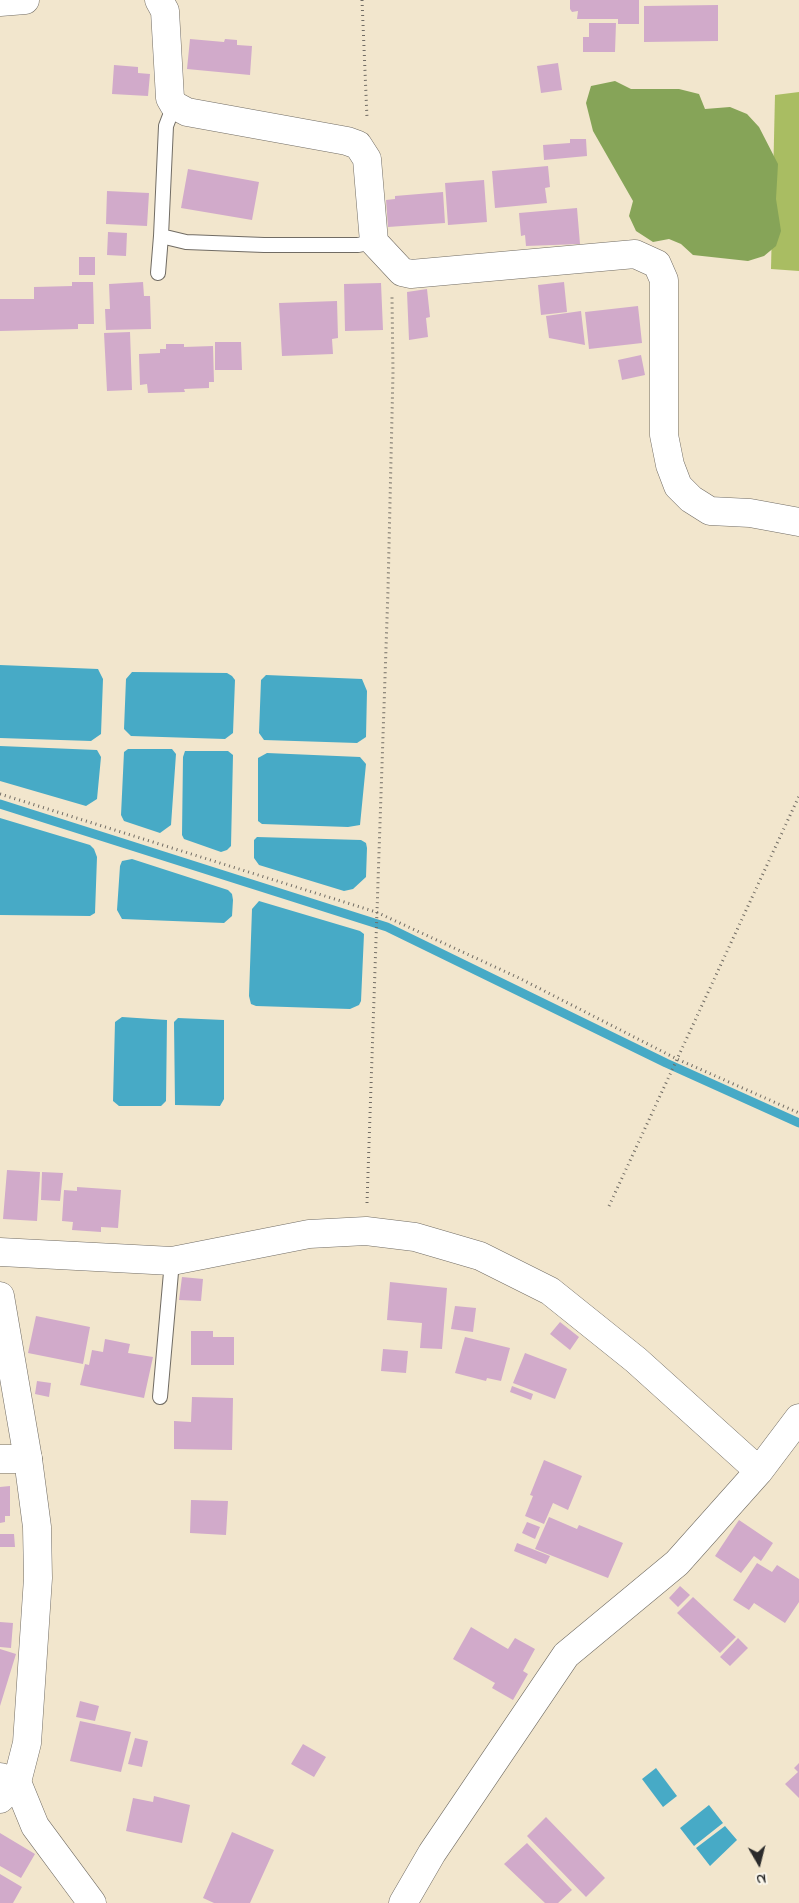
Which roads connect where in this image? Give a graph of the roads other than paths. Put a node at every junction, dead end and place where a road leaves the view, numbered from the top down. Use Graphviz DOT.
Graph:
graph roads {
  1 [pos="25,0"];
  2 [pos="159,0"];
  3 [pos="0,2"];
  4 [pos="174,105"];
  5 [pos="161,236"];
  6 [pos="383,252"];
  7 [pos="158,273"];
  8 [pos="799,522"];
  9 [pos="0,1252"];
  10 [pos="172,1262"];
  11 [pos="0,1296"];
  12 [pos="160,1397"];
  13 [pos="799,1418"];
  14 [pos="0,1459"];
  15 [pos="28,1459"];
  16 [pos="759,1471"];
  17 [pos="6,1786"];
  18 [pos="92,1903"];
  19 [pos="403,1903"];
  1 -- 3 [label="street"];
  2 -- 4 [label="street"];
  4 -- 5 [label="lane"];
  4 -- 6 [label="street"];
  5 -- 6 [label="lane"];
  5 -- 7 [label="lane"];
  6 -- 8 [label="street"];
  9 -- 10 [label="street"];
  10 -- 12 [label="lane"];
  10 -- 16 [label="street"];
  11 -- 15 [label="street"];
  13 -- 16 [label="street"];
  14 -- 15 [label="street"];
  15 -- 17 [label="street"];
  16 -- 19 [label="street"];
  17 -- 18 [label="street"];
}
